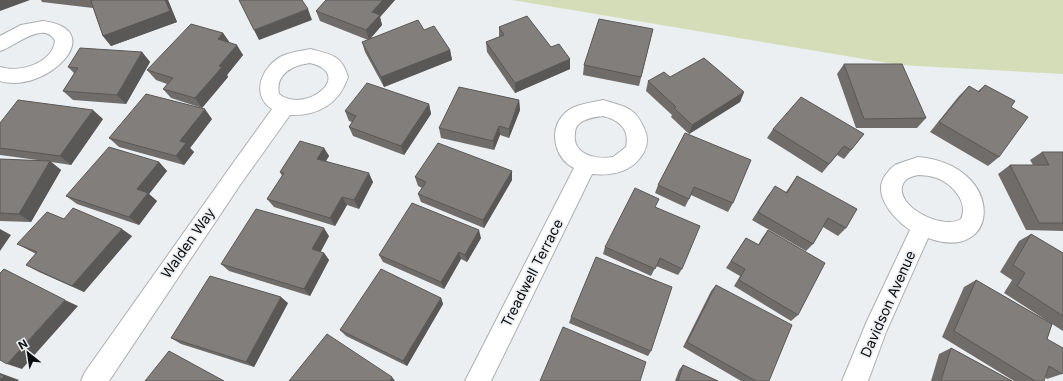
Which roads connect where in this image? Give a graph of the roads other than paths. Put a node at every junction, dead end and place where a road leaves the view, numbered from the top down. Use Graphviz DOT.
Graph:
graph roads {
  1 [pos="0,45"];
  2 [pos="2,79"];
  3 [pos="285,107"];
  4 [pos="586,165"];
  5 [pos="922,227"];
  6 [pos="94,381"];
  7 [pos="478,381"];
  8 [pos="855,381"];
  1 -- 2 [label="street"];
  3 -- 6 [label="street, Walden Way"];
  4 -- 7 [label="street, Treadwell Terrace"];
  5 -- 8 [label="street, Davidson Avenue"];
}
